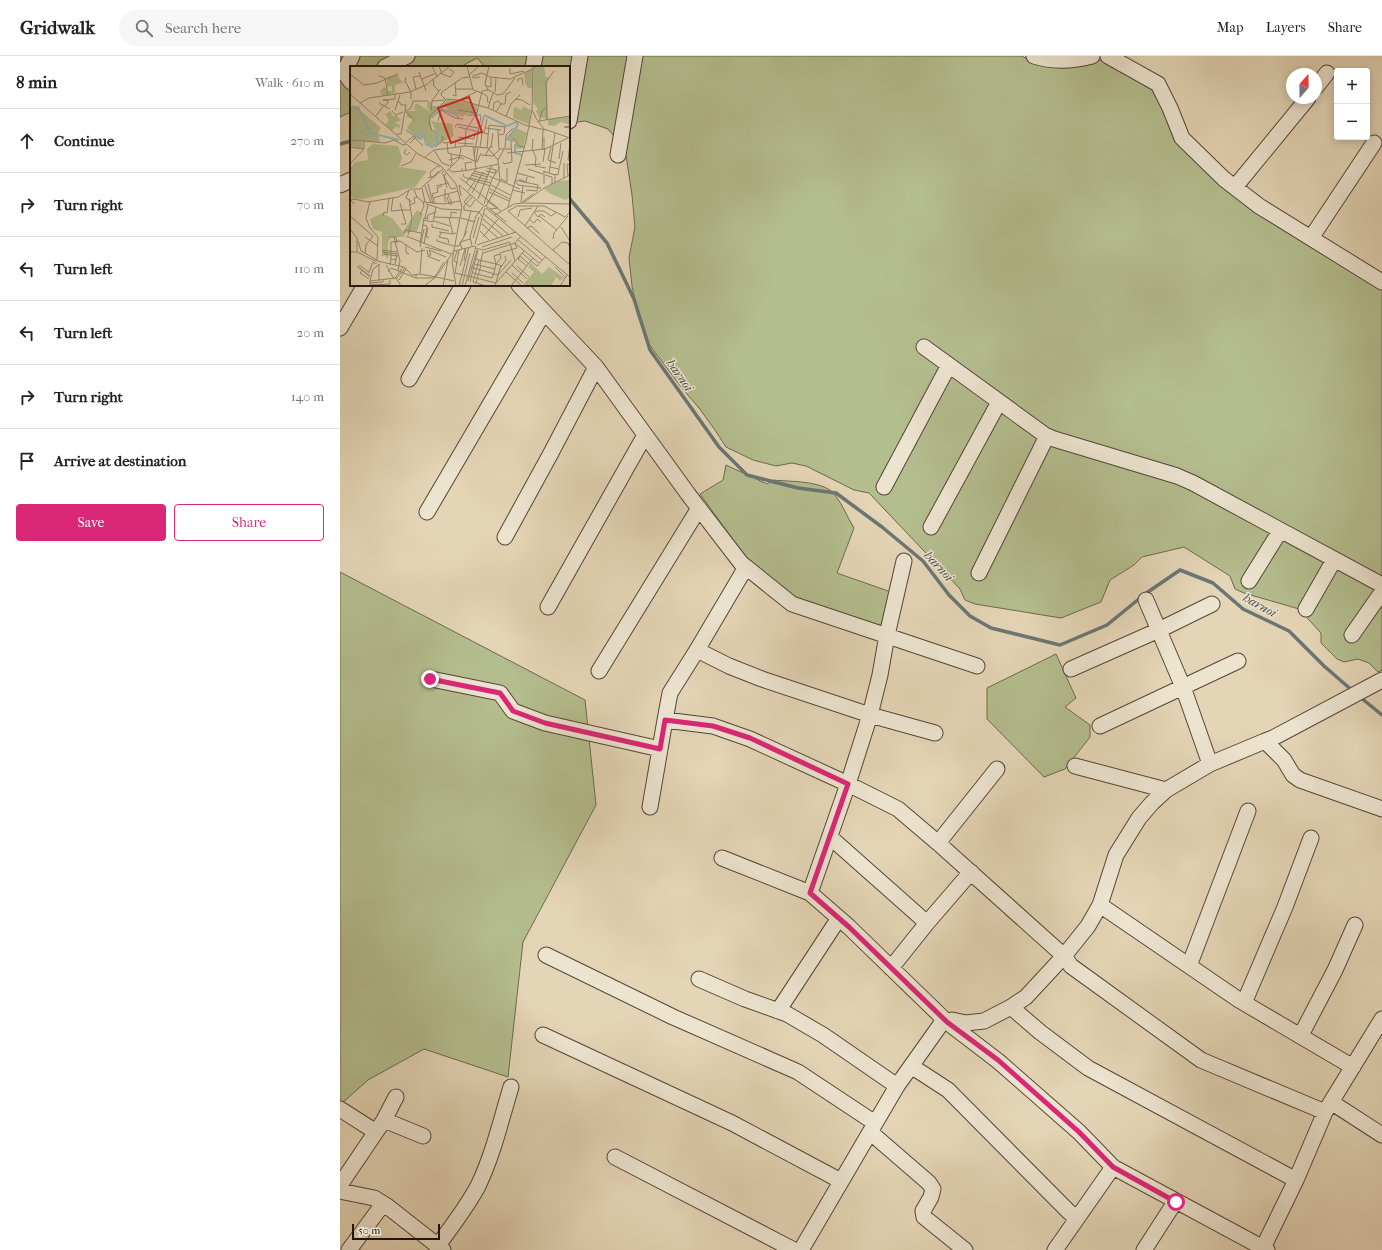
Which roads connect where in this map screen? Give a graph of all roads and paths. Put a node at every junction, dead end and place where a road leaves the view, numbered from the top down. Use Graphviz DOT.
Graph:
graph roads {
  1 [pos="352,56"];
  2 [pos="407,56"];
  3 [pos="535,56"];
  4 [pos="580,56"];
  5 [pos="635,56"];
  6 [pos="1034,56"];
  7 [pos="1092,56"];
  8 [pos="1108,56"];
  9 [pos="387,66"];
  10 [pos="533,66"];
  11 [pos="1327,73"];
  12 [pos="1322,79"];
  13 [pos="350,81"];
  14 [pos="350,83"];
  15 [pos="340,87"];
  16 [pos="1303,104"];
  17 [pos="570,115"];
  18 [pos="1374,143"];
  19 [pos="618,155"];
  20 [pos="350,180"];
  21 [pos="340,185"];
  22 [pos="1235,187"];
  23 [pos="1311,238"];
  24 [pos="1382,282"];
  25 [pos="364,286"];
  26 [pos="462,286"];
  27 [pos="520,286"];
  28 [pos="544,312"];
  29 [pos="340,328"];
  30 [pos="924,347"];
  31 [pos="950,365"];
  32 [pos="596,368"];
  33 [pos="409,379"];
  34 [pos="999,402"];
  35 [pos="645,435"];
  36 [pos="1047,436"];
  37 [pos="884,487"];
  38 [pos="699,508"];
  39 [pos="426,512"];
  40 [pos="931,527"];
  41 [pos="1280,531"];
  42 [pos="505,537"];
  43 [pos="1334,560"];
  44 [pos="904,561"];
  45 [pos="746,567"];
  46 [pos="979,573"];
  47 [pos="1249,581"];
  48 [pos="1382,585"];
  49 [pos="1382,592"];
  50 [pos="1146,600"];
  51 [pos="1212,604"];
  52 [pos="548,607"];
  53 [pos="1306,609"];
  54 [pos="1159,630"];
  55 [pos="887,635"];
  56 [pos="1352,635"];
  57 [pos="697,650"];
  58 [pos="1238,662"];
  59 [pos="976,666"];
  60 [pos="1071,668"];
  61 [pos="599,671"];
  62 [pos="430,679"];
  63 [pos="1382,680"];
  64 [pos="1183,687"];
  65 [pos="870,715"];
  66 [pos="665,720"];
  67 [pos="1100,726"];
  68 [pos="935,733"];
  69 [pos="1269,740"];
  70 [pos="660,749"];
  71 [pos="1210,764"];
  72 [pos="1075,766"];
  73 [pos="997,769"];
  74 [pos="848,784"];
  75 [pos="1166,790"];
  76 [pos="650,807"];
  77 [pos="1382,809"];
  78 [pos="1248,811"];
  79 [pos="830,837"];
  80 [pos="1311,838"];
  81 [pos="938,843"];
  82 [pos="722,858"];
  83 [pos="971,872"];
  84 [pos="810,893"];
  85 [pos="1100,905"];
  86 [pos="838,918"];
  87 [pos="928,922"];
  88 [pos="1355,925"];
  89 [pos="546,955"];
  90 [pos="1064,956"];
  91 [pos="1189,966"];
  92 [pos="891,968"];
  93 [pos="699,979"];
  94 [pos="1244,1003"];
  95 [pos="1011,1007"];
  96 [pos="778,1011"];
  97 [pos="1382,1019"];
  98 [pos="947,1022"];
  99 [pos="543,1035"];
  100 [pos="1301,1035"];
  101 [pos="911,1066"];
  102 [pos="1353,1066"];
  103 [pos="897,1086"];
  104 [pos="511,1088"];
  105 [pos="396,1097"];
  106 [pos="1328,1107"];
  107 [pos="340,1110"];
  108 [pos="380,1126"];
  109 [pos="873,1127"];
  110 [pos="1382,1135"];
  111 [pos="423,1136"];
  112 [pos="615,1157"];
  113 [pos="1113,1167"];
  114 [pos="1296,1180"];
  115 [pos="841,1181"];
  116 [pos="340,1185"];
  117 [pos="340,1191"];
  118 [pos="1176,1202"];
  119 [pos="383,1204"];
  120 [pos="1077,1218"];
  121 [pos="440,1248"];
  122 [pos="1264,1249"];
  123 [pos="349,1250"];
  124 [pos="794,1250"];
  125 [pos="801,1250"];
  126 [pos="965,1250"];
  127 [pos="1055,1250"];
  128 [pos="1144,1250"];
  1 -- 13 [label="street"];
  2 -- 9 [label="street"];
  3 -- 10 [label="street"];
  4 -- 17 [label="street"];
  5 -- 19 [label="street"];
  6 -- 7 [label="street"];
  8 -- 22 [label="street"];
  11 -- 12 [label="street"];
  14 -- 15 [label="street"];
  16 -- 22 [label="street"];
  18 -- 23 [label="street"];
  20 -- 21 [label="street"];
  22 -- 23 [label="street"];
  23 -- 24 [label="street"];
  25 -- 29 [label="street"];
  26 -- 33 [label="street"];
  27 -- 28 [label="street"];
  28 -- 32 [label="street"];
  28 -- 39 [label="street"];
  30 -- 31 [label="street"];
  31 -- 34 [label="street"];
  31 -- 37 [label="street"];
  32 -- 35 [label="street"];
  32 -- 42 [label="street"];
  34 -- 36 [label="street"];
  34 -- 40 [label="street"];
  35 -- 38 [label="street"];
  35 -- 52 [label="street"];
  36 -- 41 [label="street"];
  36 -- 46 [label="street"];
  38 -- 45 [label="street"];
  38 -- 61 [label="street"];
  41 -- 43 [label="street"];
  41 -- 47 [label="street"];
  43 -- 48 [label="street"];
  43 -- 53 [label="street"];
  44 -- 55 [label="street"];
  45 -- 55 [label="street"];
  45 -- 57 [label="street"];
  49 -- 56 [label="street"];
  50 -- 54 [label="street"];
  51 -- 54 [label="street"];
  54 -- 60 [label="street"];
  54 -- 64 [label="street"];
  55 -- 59 [label="street"];
  55 -- 65 [label="street"];
  57 -- 65 [label="street"];
  57 -- 66 [label="street"];
  58 -- 64 [label="street"];
  62 -- 70 [label="street"];
  63 -- 69 [label="street"];
  64 -- 67 [label="street"];
  64 -- 71 [label="street"];
  65 -- 68 [label="street"];
  65 -- 74 [label="street"];
  66 -- 70 [label="street"];
  66 -- 74 [label="street"];
  69 -- 71 [label="street"];
  69 -- 77 [label="street"];
  70 -- 76 [label="street"];
  71 -- 75 [label="street"];
  72 -- 75 [label="street"];
  73 -- 81 [label="street"];
  74 -- 79 [label="street"];
  74 -- 81 [label="street"];
  75 -- 85 [label="street"];
  78 -- 91 [label="street"];
  79 -- 84 [label="street"];
  79 -- 87 [label="street"];
  80 -- 94 [label="street"];
  81 -- 83 [label="street"];
  82 -- 84 [label="street"];
  83 -- 87 [label="street"];
  83 -- 90 [label="street"];
  84 -- 86 [label="street"];
  85 -- 90 [label="street"];
  85 -- 91 [label="street"];
  86 -- 92 [label="street"];
  86 -- 96 [label="street"];
  87 -- 92 [label="street"];
  88 -- 100 [label="street"];
  89 -- 109 [label="street"];
  90 -- 95 [label="street"];
  90 -- 106 [label="street"];
  91 -- 94 [label="street"];
  92 -- 98 [label="street"];
  93 -- 96 [label="street"];
  94 -- 100 [label="street"];
  95 -- 98 [label="street"];
  95 -- 114 [label="street"];
  96 -- 103 [label="street"];
  97 -- 102 [label="street"];
  98 -- 101 [label="street"];
  98 -- 113 [label="street"];
  99 -- 115 [label="street"];
  100 -- 102 [label="street"];
  101 -- 103 [label="street"];
  101 -- 120 [label="street"];
  102 -- 106 [label="street"];
  103 -- 109 [label="street"];
  104 -- 121 [label="street"];
  105 -- 108 [label="street"];
  106 -- 110 [label="street"];
  106 -- 114 [label="street"];
  107 -- 108 [label="street"];
  108 -- 111 [label="street"];
  108 -- 116 [label="street"];
  109 -- 115 [label="street"];
  109 -- 126 [label="street"];
  112 -- 124 [label="street"];
  113 -- 118 [label="street"];
  113 -- 120 [label="street"];
  114 -- 122 [label="street"];
  115 -- 125 [label="street"];
  117 -- 119 [label="street"];
  118 -- 122 [label="street"];
  118 -- 128 [label="street"];
  119 -- 121 [label="street"];
  119 -- 123 [label="street"];
  120 -- 127 [label="street"];
}
